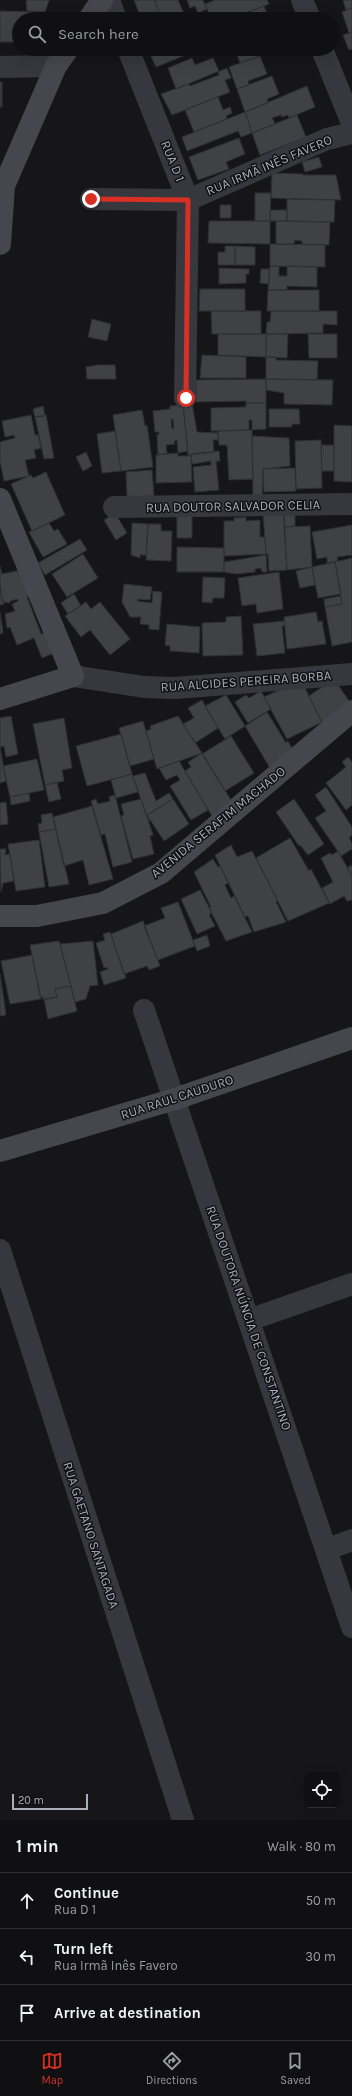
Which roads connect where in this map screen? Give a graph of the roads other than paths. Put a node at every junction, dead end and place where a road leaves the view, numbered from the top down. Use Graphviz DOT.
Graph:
graph roads {
  1 [pos="102,0"];
  2 [pos="109,0"];
  3 [pos="302,0"];
  4 [pos="94,12"];
  5 [pos="113,12"];
  6 [pos="307,12"];
  7 [pos="131,56"];
  8 [pos="325,56"];
  9 [pos="62,57"];
  10 [pos="0,67"];
  11 [pos="352,123"];
  12 [pos="352,133"];
  13 [pos="2,186"];
  14 [pos="91,199"];
  15 [pos="188,200"];
  16 [pos="0,244"];
  17 [pos="186,398"];
  18 [pos="0,499"];
  19 [pos="352,504"];
  20 [pos="114,508"];
  21 [pos="352,674"];
  22 [pos="73,676"];
  23 [pos="0,699"];
  24 [pos="352,711"];
  25 [pos="0,916"];
  26 [pos="144,1010"];
  27 [pos="352,1038"];
  28 [pos="175,1099"];
  29 [pos="0,1151"];
  30 [pos="0,1250"];
  31 [pos="352,1284"];
  32 [pos="249,1320"];
  33 [pos="352,1540"];
  34 [pos="327,1549"];
  35 [pos="352,1627"];
  36 [pos="183,1820"];
  1 -- 4 [label="street"];
  2 -- 5 [label="street"];
  3 -- 6 [label="street"];
  7 -- 15 [label="street, RUA D 1"];
  8 -- 11 [label="street"];
  9 -- 10 [label="street"];
  9 -- 13 [label="street"];
  12 -- 15 [label="street, RUA IRMÃ INÊS FAVERO"];
  13 -- 16 [label="street"];
  14 -- 15 [label="street, RUA IRMÃ INÊS FAVERO"];
  15 -- 17 [label="street, RUA D 1"];
  18 -- 22 [label="street"];
  19 -- 20 [label="street, RUA DOUTOR SALVADOR CELIA"];
  21 -- 22 [label="street, RUA ALCIDES PEREIRA BORBA"];
  22 -- 23 [label="street, RUA ALCIDES PEREIRA BORBA"];
  24 -- 25 [label="street, AVENIDA SERAFIM MACHADO"];
  26 -- 28 [label="street, RUA DOUTORA NÚNCIA DE CONSTANTINO"];
  27 -- 28 [label="street, RUA RAUL CAUDURO"];
  28 -- 29 [label="street, RUA RAUL CAUDURO"];
  28 -- 32 [label="street, RUA DOUTORA NÚNCIA DE CONSTANTINO"];
  30 -- 36 [label="street, RUA GAETANO SANTAGADA"];
  31 -- 32 [label="street"];
  32 -- 34 [label="street, RUA DOUTORA NÚNCIA DE CONSTANTINO"];
  33 -- 34 [label="street"];
  34 -- 35 [label="street, RUA DOUTORA NÚNCIA DE CONSTANTINO"];
}
